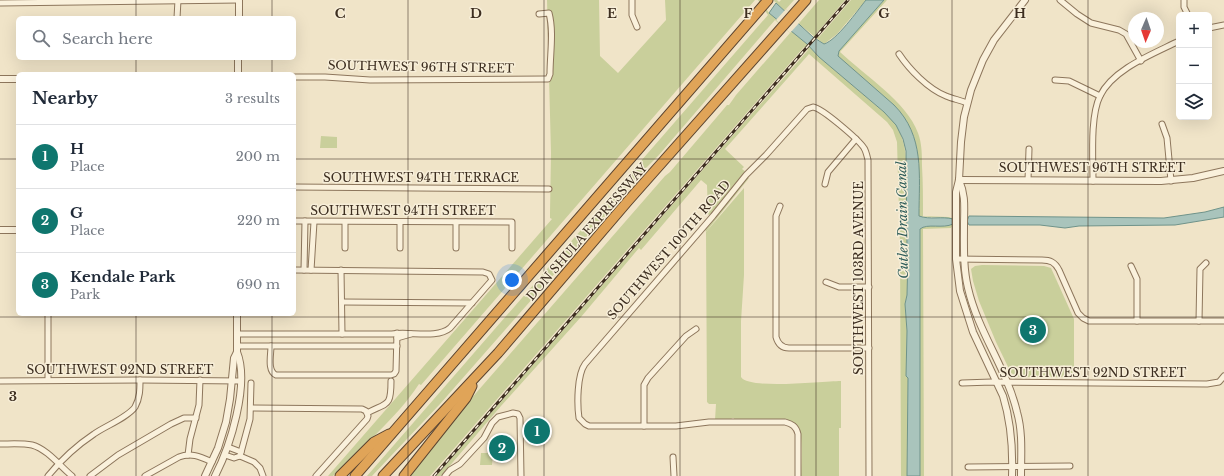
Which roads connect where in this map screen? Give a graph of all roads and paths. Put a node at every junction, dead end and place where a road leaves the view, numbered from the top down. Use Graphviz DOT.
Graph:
graph roads {
  1 [pos="239,0"];
  2 [pos="632,0"];
  3 [pos="768,0"];
  4 [pos="806,0"];
  5 [pos="1025,0"];
  6 [pos="1060,0"];
  7 [pos="1184,0"];
  8 [pos="56,1"];
  9 [pos="178,1"];
  10 [pos="0,3"];
  11 [pos="1186,12"];
  12 [pos="539,14"];
  13 [pos="177,16"];
  14 [pos="239,16"];
  15 [pos="1224,25"];
  16 [pos="637,27"];
  17 [pos="1212,27"];
  18 [pos="1176,43"];
  19 [pos="899,54"];
  20 [pos="238,60"];
  21 [pos="1141,61"];
  22 [pos="238,72"];
  23 [pos="296,77"];
  24 [pos="0,79"];
  25 [pos="16,79"];
  26 [pos="1055,80"];
  27 [pos="1100,96"];
  28 [pos="968,102"];
  29 [pos="812,107"];
  30 [pos="1162,124"];
  31 [pos="856,139"];
  32 [pos="1029,149"];
  33 [pos="1224,171"];
  34 [pos="959,180"];
  35 [pos="1028,180"];
  36 [pos="1093,181"];
  37 [pos="1171,181"];
  38 [pos="825,184"];
  39 [pos="296,187"];
  40 [pos="549,189"];
  41 [pos="780,206"];
  42 [pos="296,221"];
  43 [pos="305,222"];
  44 [pos="314,222"];
  45 [pos="345,222"];
  46 [pos="400,222"];
  47 [pos="456,222"];
  48 [pos="0,230"];
  49 [pos="16,230"];
  50 [pos="345,248"];
  51 [pos="400,248"];
  52 [pos="456,248"];
  53 [pos="512,248"];
  54 [pos="956,259"];
  55 [pos="964,259"];
  56 [pos="1206,263"];
  57 [pos="1131,266"];
  58 [pos="296,270"];
  59 [pos="304,270"];
  60 [pos="311,270"];
  61 [pos="341,270"];
  62 [pos="826,282"];
  63 [pos="869,288"];
  64 [pos="342,302"];
  65 [pos="472,303"];
  66 [pos="48,316"];
  67 [pos="237,316"];
  68 [pos="1137,321"];
  69 [pos="1199,321"];
  70 [pos="1224,321"];
  71 [pos="696,329"];
  72 [pos="236,334"];
  73 [pos="342,334"];
  74 [pos="397,336"];
  75 [pos="271,346"];
  76 [pos="397,346"];
  77 [pos="869,348"];
  78 [pos="236,349"];
  79 [pos="477,376"];
  80 [pos="1223,378"];
  81 [pos="48,380"];
  82 [pos="140,380"];
  83 [pos="200,380"];
  84 [pos="232,380"];
  85 [pos="0,381"];
  86 [pos="240,381"];
  87 [pos="391,381"];
  88 [pos="997,382"];
  89 [pos="1007,382"];
  90 [pos="251,383"];
  91 [pos="962,384"];
  92 [pos="251,408"];
  93 [pos="368,412"];
  94 [pos="196,418"];
  95 [pos="644,426"];
  96 [pos="396,430"];
  97 [pos="0,444"];
  98 [pos="228,447"];
  99 [pos="240,454"];
  100 [pos="188,455"];
  101 [pos="225,456"];
  102 [pos="673,457"];
  103 [pos="212,462"];
  104 [pos="58,463"];
  105 [pos="220,466"];
  106 [pos="1012,466"];
  107 [pos="1021,466"];
  108 [pos="1070,466"];
  109 [pos="968,467"];
  110 [pos="48,476"];
  111 [pos="72,476"];
  112 [pos="90,476"];
  113 [pos="145,476"];
  114 [pos="205,476"];
  115 [pos="215,476"];
  116 [pos="263,476"];
  117 [pos="316,476"];
  118 [pos="340,476"];
  119 [pos="355,476"];
  120 [pos="383,476"];
  121 [pos="404,476"];
  122 [pos="445,476"];
  123 [pos="521,476"];
  124 [pos="674,476"];
  125 [pos="798,476"];
  126 [pos="869,476"];
  127 [pos="1012,476"];
  128 [pos="1021,476"];
  1 -- 9 [label="street"];
  1 -- 14 [label="street"];
  2 -- 16 [label="street"];
  3 -- 96 [label="highway, DON SHULA EXPRESSWAY"];
  4 -- 79 [label="highway, DON SHULA EXPRESSWAY"];
  5 -- 28 [label="street"];
  6 -- 21 [label="street"];
  7 -- 11 [label="street"];
  8 -- 9 [label="street"];
  8 -- 10 [label="street"];
  9 -- 13 [label="street"];
  12 -- 23 [label="street, SOUTHWEST 96TH STREET"];
  15 -- 17 [label="street"];
  18 -- 21 [label="street"];
  19 -- 28 [label="street"];
  20 -- 22 [label="street"];
  21 -- 27 [label="street"];
  24 -- 25 [label="street"];
  26 -- 27 [label="street"];
  27 -- 36 [label="street"];
  28 -- 34 [label="street"];
  29 -- 31 [label="street, SOUTHWEST 103RD AVENUE"];
  29 -- 95 [label="street, SOUTHWEST 100TH ROAD"];
  30 -- 37 [label="street"];
  31 -- 38 [label="street"];
  31 -- 63 [label="street, SOUTHWEST 103RD AVENUE"];
  32 -- 35 [label="street"];
  33 -- 37 [label="street, SOUTHWEST 96TH STREET"];
  34 -- 35 [label="street, SOUTHWEST 96TH STREET"];
  34 -- 54 [label="street"];
  34 -- 55 [label="street"];
  35 -- 36 [label="street, SOUTHWEST 96TH STREET"];
  36 -- 37 [label="street, SOUTHWEST 96TH STREET"];
  39 -- 40 [label="street, SOUTHWEST 94TH TERRACE"];
  41 -- 77 [label="street"];
  42 -- 43 [label="street, SOUTHWEST 94TH STREET"];
  43 -- 44 [label="street, SOUTHWEST 94TH STREET"];
  43 -- 59 [label="street"];
  44 -- 45 [label="street, SOUTHWEST 94TH STREET"];
  44 -- 60 [label="street"];
  45 -- 46 [label="street, SOUTHWEST 94TH STREET"];
  45 -- 50 [label="street"];
  46 -- 47 [label="street, SOUTHWEST 94TH STREET"];
  46 -- 51 [label="street"];
  47 -- 52 [label="street"];
  47 -- 53 [label="street, SOUTHWEST 94TH STREET"];
  48 -- 49 [label="street"];
  54 -- 55 [label="street"];
  54 -- 88 [label="street"];
  55 -- 68 [label="street"];
  55 -- 89 [label="street"];
  56 -- 69 [label="street"];
  57 -- 68 [label="street"];
  58 -- 59 [label="street"];
  59 -- 60 [label="street"];
  60 -- 61 [label="street"];
  61 -- 64 [label="street"];
  61 -- 65 [label="street"];
  62 -- 63 [label="street"];
  63 -- 77 [label="street, SOUTHWEST 103RD AVENUE"];
  64 -- 65 [label="street"];
  64 -- 73 [label="street"];
  65 -- 74 [label="street"];
  66 -- 81 [label="street"];
  67 -- 72 [label="street"];
  68 -- 69 [label="street"];
  69 -- 70 [label="street"];
  71 -- 95 [label="street"];
  72 -- 73 [label="street"];
  72 -- 78 [label="street"];
  73 -- 74 [label="street"];
  74 -- 76 [label="street"];
  75 -- 76 [label="street"];
  75 -- 76 [label="street"];
  75 -- 78 [label="street"];
  77 -- 126 [label="street, SOUTHWEST 103RD AVENUE"];
  78 -- 84 [label="street"];
  78 -- 86 [label="street"];
  79 -- 120 [label="highway, DON SHULA EXPRESSWAY"];
  79 -- 121 [label="highway"];
  80 -- 89 [label="street, SOUTHWEST 92ND STREET"];
  81 -- 82 [label="street, SOUTHWEST 92ND STREET"];
  81 -- 85 [label="street, SOUTHWEST 92ND STREET"];
  82 -- 83 [label="street, SOUTHWEST 92ND STREET"];
  82 -- 104 [label="street"];
  83 -- 84 [label="street, SOUTHWEST 92ND STREET"];
  83 -- 94 [label="street"];
  84 -- 86 [label="street, SOUTHWEST 92ND STREET"];
  84 -- 103 [label="street"];
  86 -- 98 [label="street"];
  87 -- 93 [label="street"];
  88 -- 89 [label="street, SOUTHWEST 92ND STREET"];
  88 -- 91 [label="street, SOUTHWEST 92ND STREET"];
  88 -- 106 [label="street"];
  89 -- 107 [label="street"];
  90 -- 92 [label="street"];
  92 -- 93 [label="street"];
  92 -- 99 [label="street"];
  93 -- 117 [label="street"];
  94 -- 100 [label="street"];
  94 -- 112 [label="street"];
  95 -- 125 [label="street"];
  96 -- 118 [label="highway"];
  96 -- 119 [label="highway, DON SHULA EXPRESSWAY"];
  97 -- 104 [label="street"];
  98 -- 99 [label="street"];
  98 -- 101 [label="street"];
  99 -- 101 [label="street"];
  99 -- 116 [label="street"];
  100 -- 103 [label="street"];
  100 -- 113 [label="street"];
  101 -- 105 [label="street"];
  102 -- 124 [label="street"];
  103 -- 105 [label="street"];
  103 -- 114 [label="street"];
  104 -- 110 [label="street"];
  104 -- 111 [label="street"];
  105 -- 115 [label="street"];
  106 -- 107 [label="street"];
  106 -- 109 [label="street"];
  106 -- 127 [label="street"];
  107 -- 108 [label="street"];
  107 -- 128 [label="street"];
  122 -- 123 [label="street"];
}
